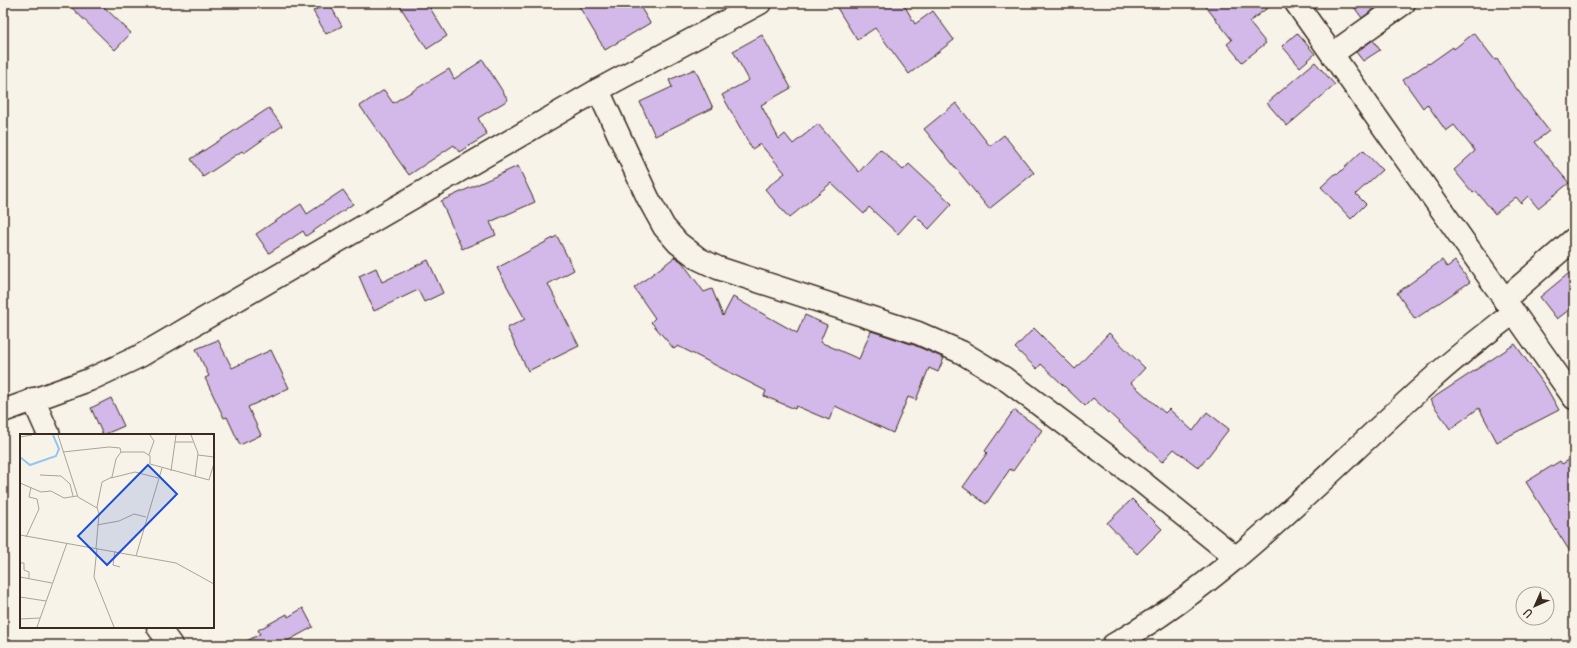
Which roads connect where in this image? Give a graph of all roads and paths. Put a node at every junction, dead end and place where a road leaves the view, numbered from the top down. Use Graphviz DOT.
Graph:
graph roads {
  1 [pos="760,3"];
  2 [pos="1296,3"];
  3 [pos="1404,3"];
  4 [pos="1332,54"];
  5 [pos="598,90"];
  6 [pos="1574,238"];
  7 [pos="1508,307"];
  8 [pos="1574,398"];
  9 [pos="33,399"];
  10 [pos="3,411"];
  11 [pos="49,434"];
  12 [pos="1235,557"];
  13 [pos="159,628"];
  14 [pos="171,645"];
  15 [pos="1113,645"];
  1 -- 5 [label="street"];
  2 -- 4 [label="street"];
  3 -- 4 [label="street"];
  4 -- 7 [label="street"];
  5 -- 9 [label="street"];
  5 -- 12 [label="street"];
  6 -- 7 [label="street"];
  7 -- 8 [label="street"];
  7 -- 12 [label="street"];
  9 -- 10 [label="street"];
  9 -- 11 [label="street"];
  12 -- 15 [label="street"];
  13 -- 14 [label="street"];
}
